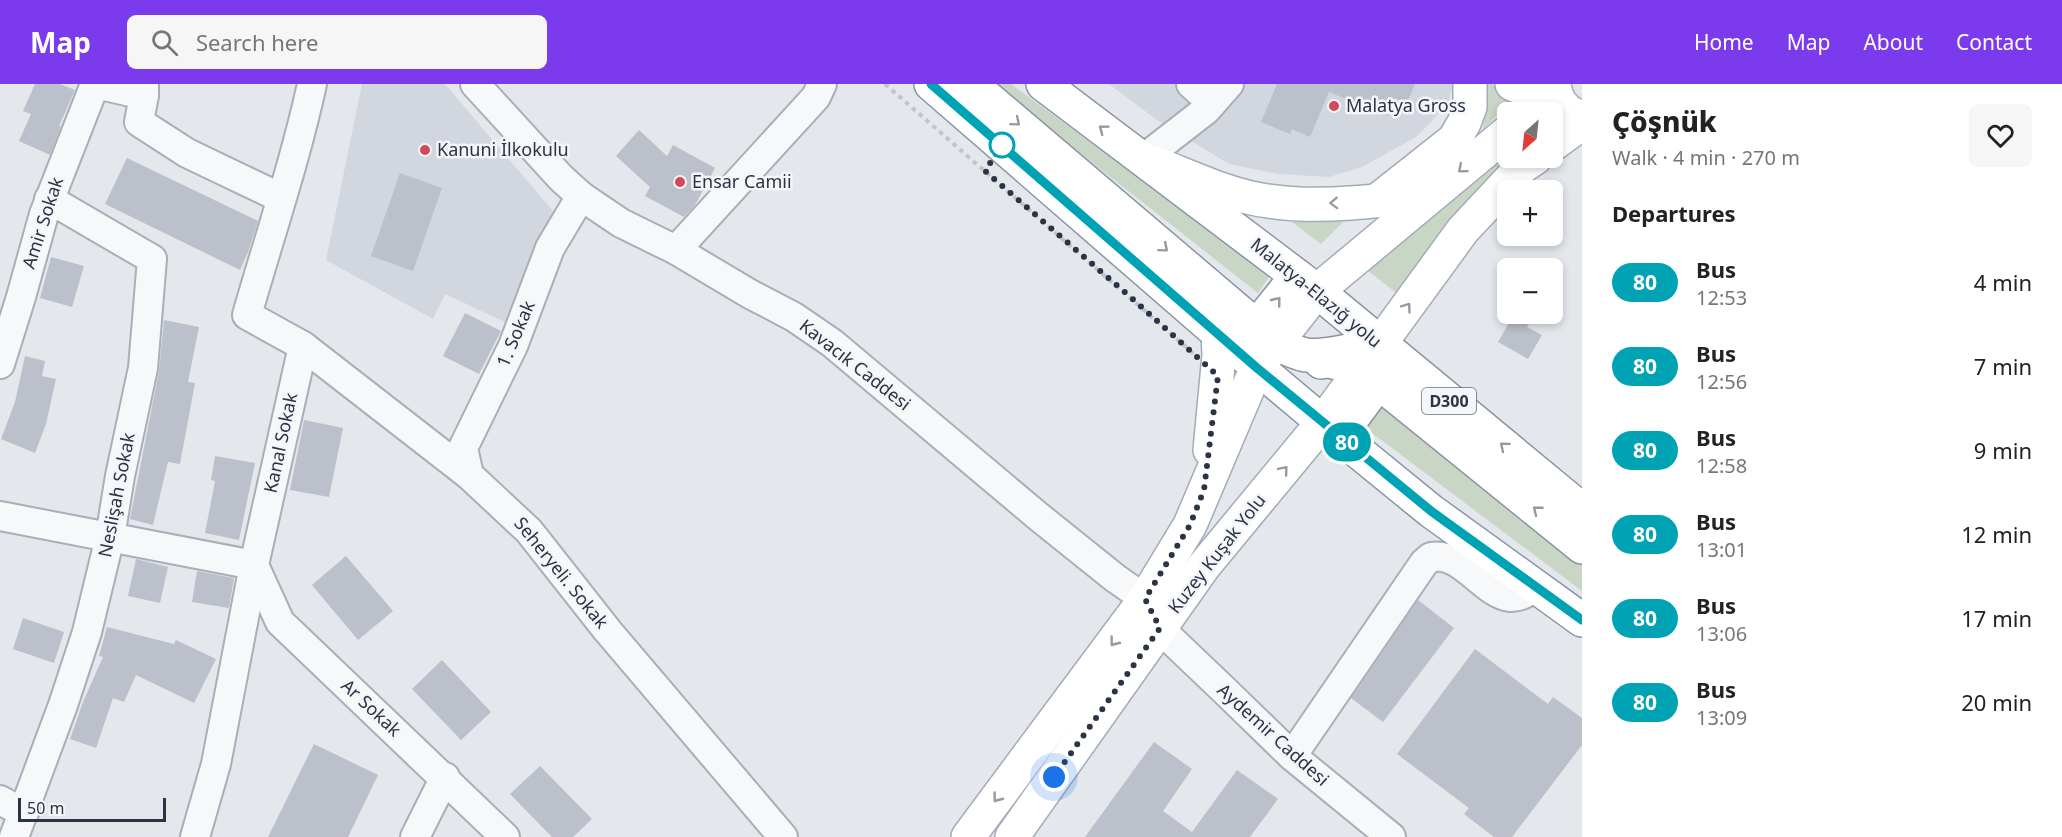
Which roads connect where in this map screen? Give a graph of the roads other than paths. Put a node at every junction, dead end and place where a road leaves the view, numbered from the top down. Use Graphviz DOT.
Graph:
graph roads {
  1 [pos="96,84"];
  2 [pos="312,84"];
  3 [pos="475,84"];
  4 [pos="822,84"];
  5 [pos="931,84"];
  6 [pos="971,84"];
  7 [pos="1043,84"];
  8 [pos="1191,84"];
  9 [pos="1470,84"];
  10 [pos="1512,84"];
  11 [pos="144,90"];
  12 [pos="1221,94"];
  13 [pos="1546,96"];
  14 [pos="1582,117"];
  15 [pos="1582,123"];
  16 [pos="1563,137"];
  17 [pos="1497,141"];
  18 [pos="1143,159"];
  19 [pos="1521,168"];
  20 [pos="1434,193"];
  21 [pos="581,196"];
  22 [pos="281,198"];
  23 [pos="49,199"];
  24 [pos="1377,201"];
  25 [pos="676,250"];
  26 [pos="1307,284"];
  27 [pos="11,292"];
  28 [pos="1218,332"];
  29 [pos="303,346"];
  30 [pos="1263,346"];
  31 [pos="0,364"];
  32 [pos="1374,365"];
  33 [pos="1331,429"];
  34 [pos="469,474"];
  35 [pos="1204,490"];
  36 [pos="1582,510"];
  37 [pos="0,516"];
  38 [pos="110,537"];
  39 [pos="1582,547"];
  40 [pos="254,566"];
  41 [pos="1537,587"];
  42 [pos="1145,599"];
  43 [pos="1582,620"];
  44 [pos="1160,628"];
  45 [pos="1292,756"];
  46 [pos="445,777"];
  47 [pos="13,817"];
  48 [pos="195,837"];
  49 [pos="415,837"];
  50 [pos="505,837"];
  51 [pos="783,837"];
  52 [pos="968,837"];
  53 [pos="1012,837"];
  54 [pos="1391,837"];
  1 -- 11 [label="street"];
  1 -- 23 [label="street, Amir Sokak"];
  2 -- 22 [label="street"];
  3 -- 21 [label="street, Kavacık Caddesi"];
  4 -- 25 [label="street"];
  5 -- 28 [label="main road"];
  6 -- 30 [label="main road, one-way"];
  18 -- 7 [label="main road, Malatya-Elazığ yolu / D300, one-way"];
  8 -- 12 [label="street"];
  9 -- 24 [label="main road"];
  10 -- 13 [label="main road"];
  11 -- 22 [label="street"];
  12 -- 18 [label="street"];
  13 -- 14 [label="main road"];
  15 -- 16 [label="main road"];
  17 -- 20 [label="main road, Kuzey Kuşak Yolu, one-way"];
  24 -- 18 [label="main road, one-way"];
  18 -- 26 [label="main road, Malatya-Elazığ yolu / D300"];
  32 -- 19 [label="main road, Kuzey Kuşak Yolu, one-way"];
  20 -- 24 [label="main road"];
  20 -- 26 [label="main road, Kuzey Kuşak Yolu"];
  21 -- 25 [label="street, Kavacık Caddesi"];
  21 -- 34 [label="street, 1. Sokak"];
  22 -- 29 [label="street"];
  23 -- 27 [label="street, Amir Sokak"];
  23 -- 38 [label="street, Neslişah Sokak"];
  25 -- 42 [label="street, Kavacık Caddesi"];
  26 -- 30 [label="main road, Kuzey Kuşak Yolu"];
  26 -- 32 [label="main road, Malatya-Elazığ yolu / D300"];
  27 -- 31 [label="street, Amir Sokak"];
  28 -- 30 [label="main road"];
  28 -- 35 [label="main road"];
  29 -- 34 [label="street, Seheryeli. Sokak"];
  29 -- 40 [label="street, Kanal Sokak"];
  30 -- 32 [label="main road"];
  30 -- 33 [label="main road"];
  30 -- 35 [label="main road, Kuzey Kuşak Yolu"];
  32 -- 33 [label="main road, Kuzey Kuşak Yolu"];
  36 -- 32 [label="main road, Malatya-Elazığ yolu / D300, one-way"];
  39 -- 32 [label="main road, one-way"];
  33 -- 41 [label="main road"];
  44 -- 33 [label="main road, Kuzey Kuşak Yolu, one-way"];
  34 -- 51 [label="street, Seheryeli. Sokak"];
  35 -- 42 [label="main road, Kuzey Kuşak Yolu"];
  37 -- 38 [label="street"];
  38 -- 40 [label="street"];
  38 -- 47 [label="street, Neslişah Sokak"];
  40 -- 46 [label="street, Ar Sokak"];
  40 -- 48 [label="street, Kanal Sokak"];
  41 -- 43 [label="main road"];
  41 -- 45 [label="street"];
  42 -- 44 [label="street, Kavacık Caddesi"];
  42 -- 52 [label="main road, Kuzey Kuşak Yolu, one-way"];
  44 -- 45 [label="street, Aydemir Caddesi"];
  44 -- 53 [label="main road, Kuzey Kuşak Yolu"];
  45 -- 54 [label="street, Aydemir Caddesi"];
  46 -- 49 [label="street"];
  46 -- 50 [label="street, Ar Sokak"];
}
